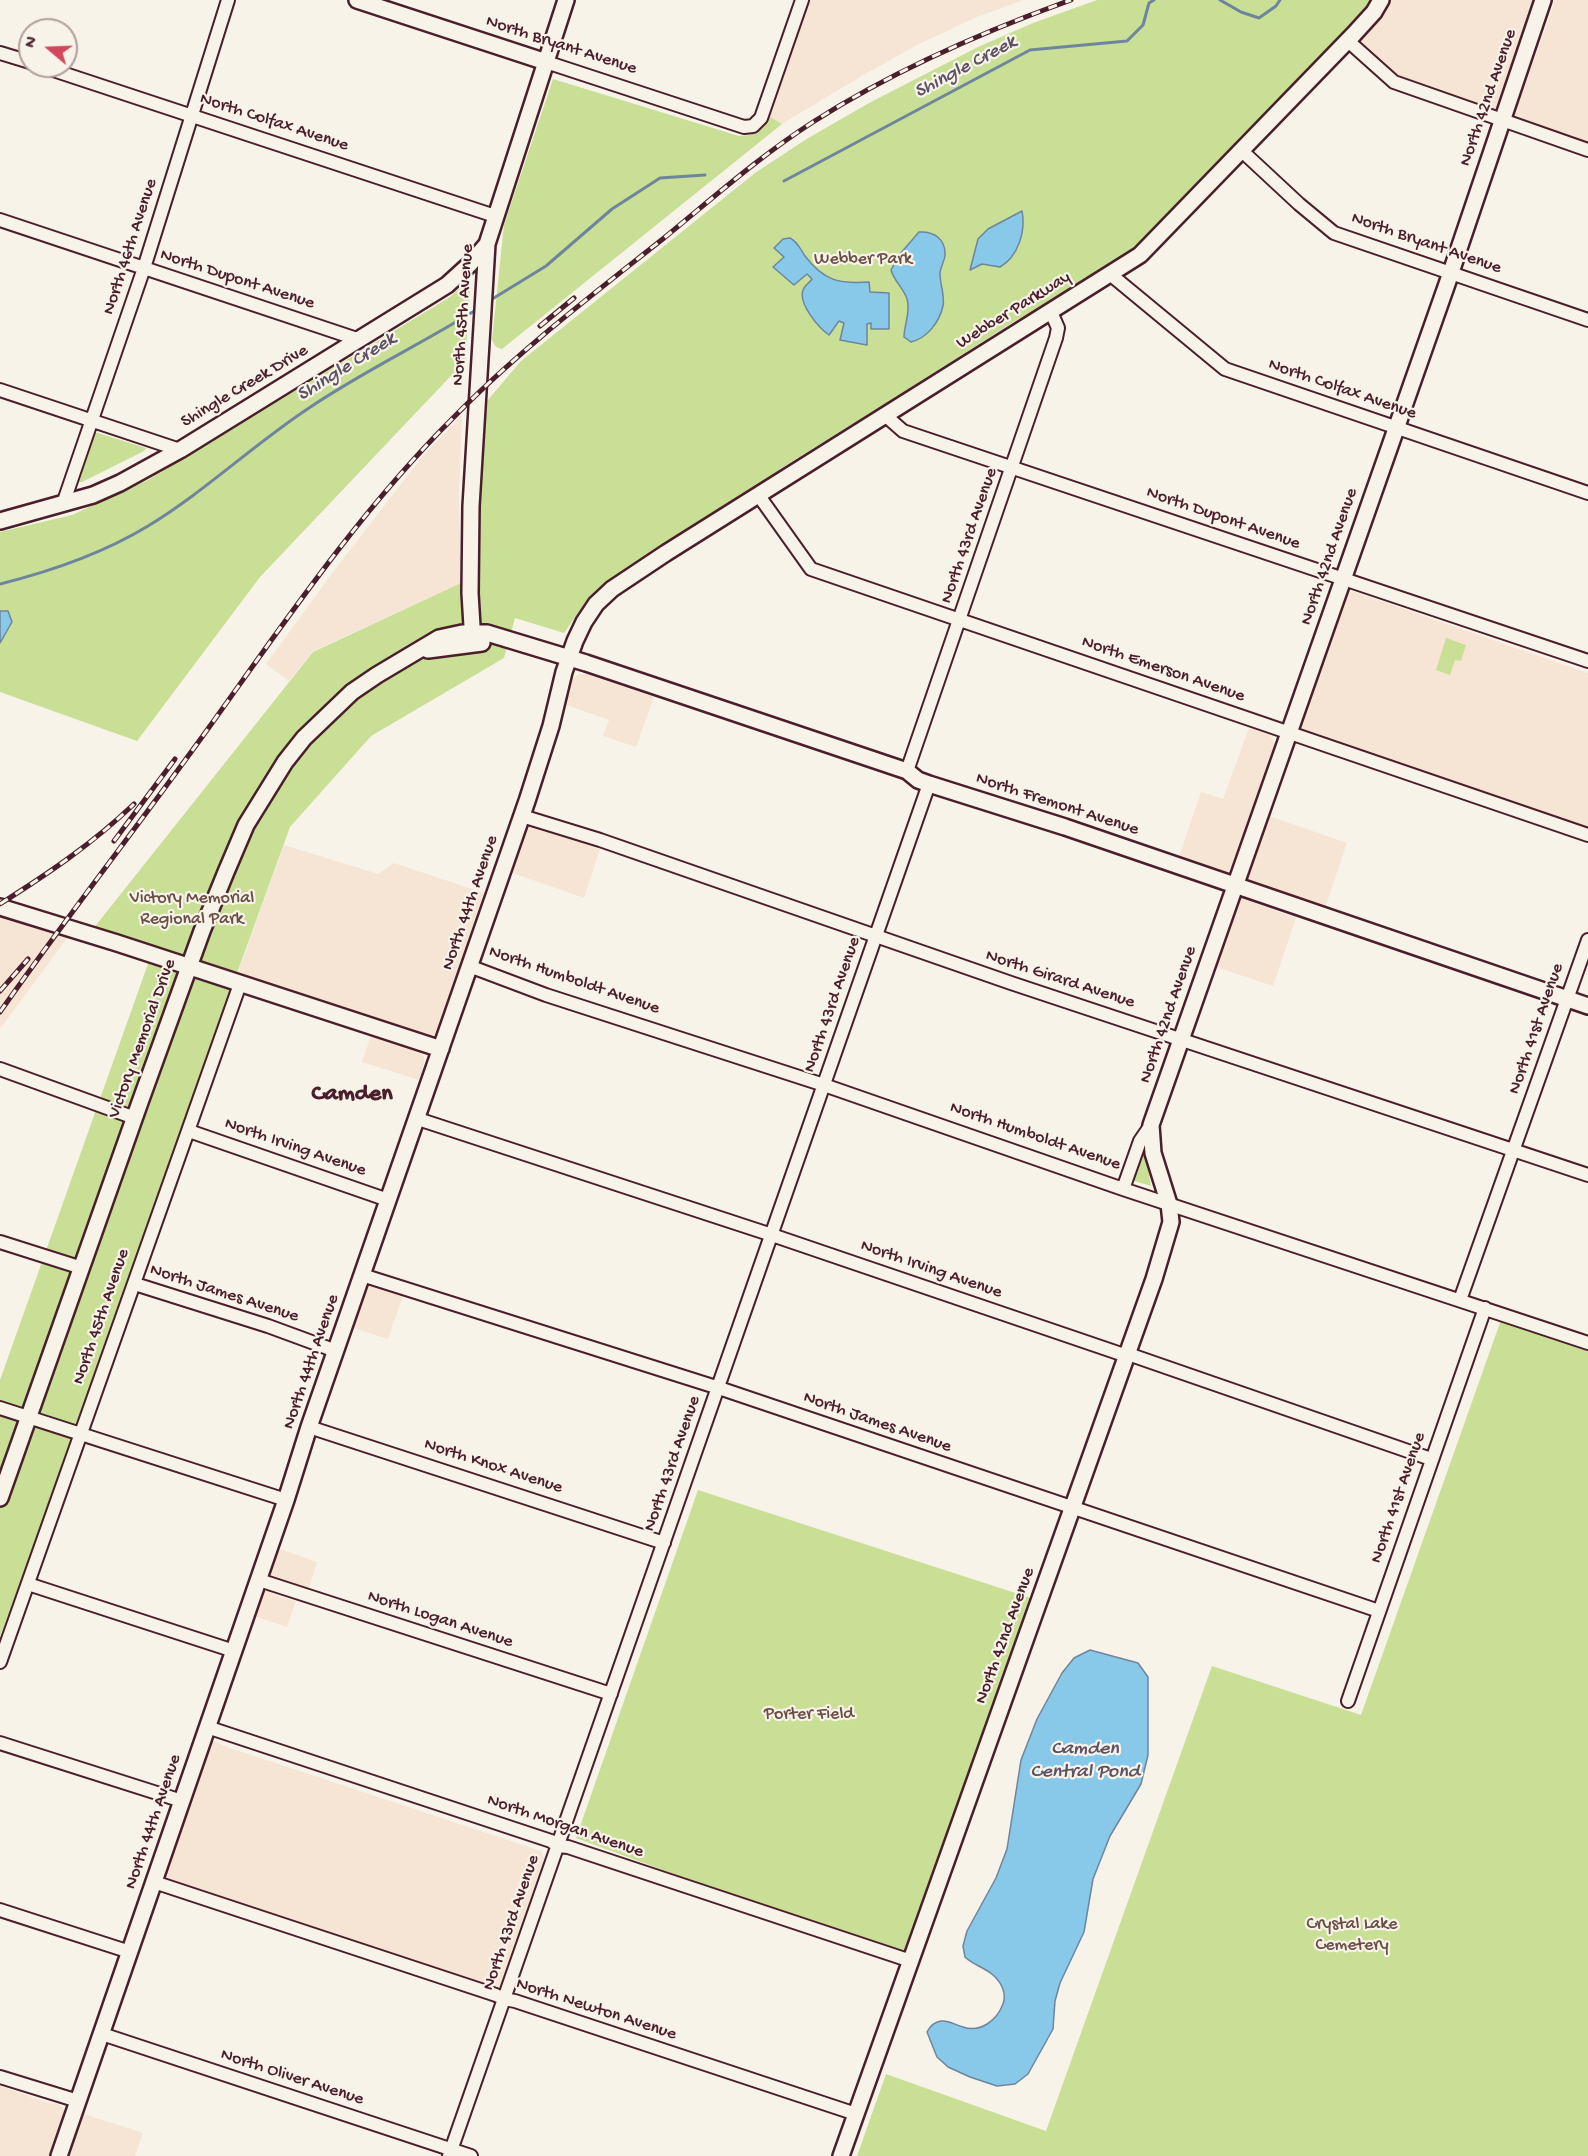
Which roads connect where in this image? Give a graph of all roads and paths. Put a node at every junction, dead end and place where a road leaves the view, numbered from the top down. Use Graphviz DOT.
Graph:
graph roads {
  1 [pos="228,0"];
  2 [pos="357,0"];
  3 [pos="566,0"];
  4 [pos="802,0"];
  5 [pos="1381,0"];
  6 [pos="1543,0"];
  7 [pos="1347,40"];
  8 [pos="0,53"];
  9 [pos="18,58"];
  10 [pos="546,62"];
  11 [pos="77,78"];
  12 [pos="192,116"];
  13 [pos="1502,120"];
  14 [pos="1588,150"];
  15 [pos="1242,151"];
  16 [pos="495,216"];
  17 [pos="0,220"];
  18 [pos="487,244"];
  19 [pos="144,268"];
  20 [pos="1450,273"];
  21 [pos="1110,274"];
  22 [pos="1051,312"];
  23 [pos="1588,320"];
  24 [pos="360,340"];
  25 [pos="0,390"];
  26 [pos="886,416"];
  27 [pos="92,420"];
  28 [pos="1396,428"];
  29 [pos="180,450"];
  30 [pos="1012,468"];
  31 [pos="1588,493"];
  32 [pos="759,496"];
  33 [pos="63,504"];
  34 [pos="0,521"];
  35 [pos="1343,578"];
  36 [pos="612,589"];
  37 [pos="960,621"];
  38 [pos="473,638"];
  39 [pos="516,640"];
  40 [pos="569,657"];
  41 [pos="1588,661"];
  42 [pos="1289,733"];
  43 [pos="908,771"];
  44 [pos="929,784"];
  45 [pos="522,816"];
  46 [pos="1588,835"];
  47 [pos="1235,885"];
  48 [pos="0,907"];
  49 [pos="876,937"];
  50 [pos="1588,940"];
  51 [pos="469,966"];
  52 [pos="189,968"];
  53 [pos="240,984"];
  54 [pos="1567,999"];
  55 [pos="1588,1006"];
  56 [pos="1181,1039"];
  57 [pos="441,1049"];
  58 [pos="0,1069"];
  59 [pos="824,1085"];
  60 [pos="135,1118"];
  61 [pos="417,1119"];
  62 [pos="1151,1125"];
  63 [pos="189,1131"];
  64 [pos="1513,1150"];
  65 [pos="1588,1175"];
  66 [pos="1123,1189"];
  67 [pos="388,1200"];
  68 [pos="1168,1204"];
  69 [pos="772,1235"];
  70 [pos="0,1242"];
  71 [pos="82,1268"];
  72 [pos="362,1275"];
  73 [pos="135,1284"];
  74 [pos="1460,1300"];
  75 [pos="1485,1308"];
  76 [pos="1588,1343"];
  77 [pos="336,1352"];
  78 [pos="1127,1356"];
  79 [pos="719,1388"];
  80 [pos="0,1408"];
  81 [pos="28,1417"];
  82 [pos="309,1427"];
  83 [pos="81,1433"];
  84 [pos="1431,1459"];
  85 [pos="0,1498"];
  86 [pos="286,1500"];
  87 [pos="1073,1508"];
  88 [pos="664,1543"];
  89 [pos="259,1580"];
  90 [pos="28,1584"];
  91 [pos="1379,1611"];
  92 [pos="234,1651"];
  93 [pos="0,1662"];
  94 [pos="611,1694"];
  95 [pos="1348,1701"];
  96 [pos="207,1727"];
  97 [pos="0,1743"];
  98 [pos="182,1801"];
  99 [pos="558,1846"];
  100 [pos="154,1882"];
  101 [pos="0,1910"];
  102 [pos="130,1952"];
  103 [pos="911,1960"];
  104 [pos="504,1999"];
  105 [pos="102,2034"];
  106 [pos="0,2077"];
  107 [pos="78,2101"];
  108 [pos="856,2114"];
  109 [pos="450,2153"];
  110 [pos="59,2156"];
  111 [pos="471,2156"];
  112 [pos="841,2156"];
  1 -- 12 [label="street, North 46th Avenue"];
  2 -- 10 [label="street, North Bryant Avenue"];
  3 -- 10 [label="street, North 45th Avenue"];
  4 -- 10 [label="street, North Bryant Avenue"];
  5 -- 7 [label="street, Webber Parkway"];
  6 -- 13 [label="street, North 42nd Avenue"];
  7 -- 13 [label="street"];
  7 -- 15 [label="street, Webber Parkway"];
  8 -- 9 [label="street"];
  10 -- 16 [label="street, North 45th Avenue"];
  11 -- 12 [label="street, North Colfax Avenue"];
  12 -- 16 [label="street, North Colfax Avenue"];
  12 -- 19 [label="street, North 46th Avenue"];
  13 -- 14 [label="street"];
  13 -- 20 [label="street, North 42nd Avenue"];
  15 -- 20 [label="street, North Bryant Avenue"];
  15 -- 21 [label="street, Webber Parkway"];
  16 -- 18 [label="street, North 45th Avenue"];
  17 -- 19 [label="street, North Dupont Avenue"];
  18 -- 24 [label="street, Shingle Creek Drive"];
  18 -- 38 [label="street, North 45th Avenue"];
  19 -- 24 [label="street, North Dupont Avenue"];
  19 -- 27 [label="street, North 46th Avenue"];
  20 -- 23 [label="street, North Bryant Avenue"];
  20 -- 28 [label="street, North 42nd Avenue"];
  21 -- 22 [label="street, Webber Parkway"];
  21 -- 28 [label="street, North Colfax Avenue"];
  22 -- 26 [label="street, Webber Parkway"];
  22 -- 30 [label="street, North 43rd Avenue"];
  24 -- 29 [label="street, Shingle Creek Drive"];
  25 -- 27 [label="street"];
  26 -- 30 [label="street, North Dupont Avenue"];
  26 -- 32 [label="street, Webber Parkway"];
  27 -- 29 [label="street"];
  27 -- 33 [label="street, North 46th Avenue"];
  28 -- 31 [label="street, North Colfax Avenue"];
  28 -- 35 [label="street, North 42nd Avenue"];
  29 -- 33 [label="street, Shingle Creek Drive"];
  30 -- 35 [label="street, North Dupont Avenue"];
  30 -- 37 [label="street, North 43rd Avenue"];
  32 -- 36 [label="street, Webber Parkway"];
  32 -- 37 [label="street, North Emerson Avenue"];
  33 -- 34 [label="street, Shingle Creek Drive"];
  35 -- 41 [label="street, North Dupont Avenue"];
  35 -- 42 [label="street, North 42nd Avenue"];
  36 -- 40 [label="street, North 44th Avenue"];
  37 -- 42 [label="street, North Emerson Avenue"];
  37 -- 43 [label="street, North 43rd Avenue"];
  38 -- 39 [label="street, Victory Memorial Drive"];
  38 -- 52 [label="street, Victory Memorial Drive"];
  39 -- 40 [label="street, North Fremont Avenue"];
  40 -- 43 [label="street, North Fremont Avenue"];
  40 -- 45 [label="street, North 44th Avenue"];
  42 -- 46 [label="street, North Emerson Avenue"];
  42 -- 47 [label="street, North 42nd Avenue"];
  43 -- 44 [label="street, North Fremont Avenue"];
  44 -- 47 [label="street, North Fremont Avenue"];
  44 -- 49 [label="street, North 43rd Avenue"];
  45 -- 49 [label="street, North Girard Avenue"];
  45 -- 51 [label="street, North 44th Avenue"];
  47 -- 54 [label="street, North Fremont Avenue"];
  47 -- 56 [label="street, North 42nd Avenue"];
  48 -- 52 [label="street"];
  49 -- 56 [label="street, North Girard Avenue"];
  49 -- 59 [label="street, North 43rd Avenue"];
  50 -- 54 [label="street, North 41st Avenue"];
  51 -- 57 [label="street, North 44th Avenue"];
  51 -- 59 [label="street, North Humboldt Avenue"];
  52 -- 53 [label="street"];
  52 -- 60 [label="street, Victory Memorial Drive"];
  53 -- 57 [label="street"];
  53 -- 63 [label="street, North 45th Avenue"];
  54 -- 55 [label="street, North Fremont Avenue"];
  54 -- 64 [label="street, North 41st Avenue"];
  56 -- 62 [label="street, North 42nd Avenue"];
  56 -- 64 [label="street, North Girard Avenue"];
  57 -- 61 [label="street, North 44th Avenue"];
  58 -- 60 [label="street"];
  59 -- 66 [label="street, North Humboldt Avenue"];
  59 -- 69 [label="street, North 43rd Avenue"];
  60 -- 71 [label="street, Victory Memorial Drive"];
  61 -- 67 [label="street, North 44th Avenue"];
  61 -- 69 [label="street, North Irving Avenue"];
  62 -- 66 [label="street, North 42nd Avenue"];
  62 -- 68 [label="street, North 42nd Avenue"];
  63 -- 67 [label="street, North Irving Avenue"];
  63 -- 73 [label="street, North 45th Avenue"];
  64 -- 65 [label="street, North Girard Avenue"];
  64 -- 74 [label="street, North 41st Avenue"];
  66 -- 68 [label="street, North Humboldt Avenue"];
  67 -- 72 [label="street, North 44th Avenue"];
  68 -- 74 [label="street, North Humboldt Avenue"];
  68 -- 78 [label="street, North 42nd Avenue"];
  69 -- 78 [label="street, North Irving Avenue"];
  69 -- 79 [label="street, North 43rd Avenue"];
  70 -- 71 [label="street"];
  71 -- 81 [label="street, Victory Memorial Drive"];
  72 -- 77 [label="street, North 44th Avenue"];
  72 -- 79 [label="street, North James Avenue"];
  73 -- 77 [label="street, North James Avenue"];
  73 -- 83 [label="street, North 45th Avenue"];
  74 -- 75 [label="street, North Humboldt Avenue"];
  75 -- 76 [label="street, North Humboldt Avenue"];
  75 -- 84 [label="street, North 41st Avenue"];
  77 -- 82 [label="street, North 44th Avenue"];
  78 -- 84 [label="street, North Irving Avenue"];
  78 -- 87 [label="street, North 42nd Avenue"];
  79 -- 87 [label="street, North James Avenue"];
  79 -- 88 [label="street, North 43rd Avenue"];
  80 -- 81 [label="street"];
  81 -- 83 [label="street"];
  81 -- 85 [label="street, Victory Memorial Drive"];
  82 -- 86 [label="street, North 44th Avenue"];
  82 -- 88 [label="street, North Knox Avenue"];
  83 -- 86 [label="street"];
  83 -- 90 [label="street, North 45th Avenue"];
  84 -- 91 [label="street, North 41st Avenue"];
  86 -- 89 [label="street, North 44th Avenue"];
  87 -- 91 [label="street, North James Avenue"];
  87 -- 103 [label="street, North 42nd Avenue"];
  88 -- 94 [label="street, North 43rd Avenue"];
  89 -- 92 [label="street, North 44th Avenue"];
  89 -- 94 [label="street, North Logan Avenue"];
  90 -- 92 [label="street"];
  90 -- 93 [label="street, North 45th Avenue"];
  91 -- 95 [label="street, North 41st Avenue"];
  92 -- 96 [label="street, North 44th Avenue"];
  94 -- 99 [label="street, North 43rd Avenue"];
  96 -- 98 [label="street, North 44th Avenue"];
  96 -- 99 [label="street, North Morgan Avenue"];
  97 -- 98 [label="street"];
  98 -- 100 [label="street, North 44th Avenue"];
  99 -- 103 [label="street, North Morgan Avenue"];
  99 -- 104 [label="street, North 43rd Avenue"];
  100 -- 102 [label="street, North 44th Avenue"];
  100 -- 104 [label="street, North Newton Avenue"];
  101 -- 102 [label="street"];
  102 -- 105 [label="street, North 44th Avenue"];
  103 -- 108 [label="street, North 42nd Avenue"];
  104 -- 108 [label="street, North Newton Avenue"];
  104 -- 109 [label="street, North 43rd Avenue"];
  105 -- 107 [label="street, North 44th Avenue"];
  105 -- 109 [label="street, North Oliver Avenue"];
  106 -- 107 [label="street"];
  107 -- 110 [label="street, North 44th Avenue"];
  108 -- 112 [label="street, North 42nd Avenue"];
  109 -- 111 [label="street, North Oliver Avenue"];
}
